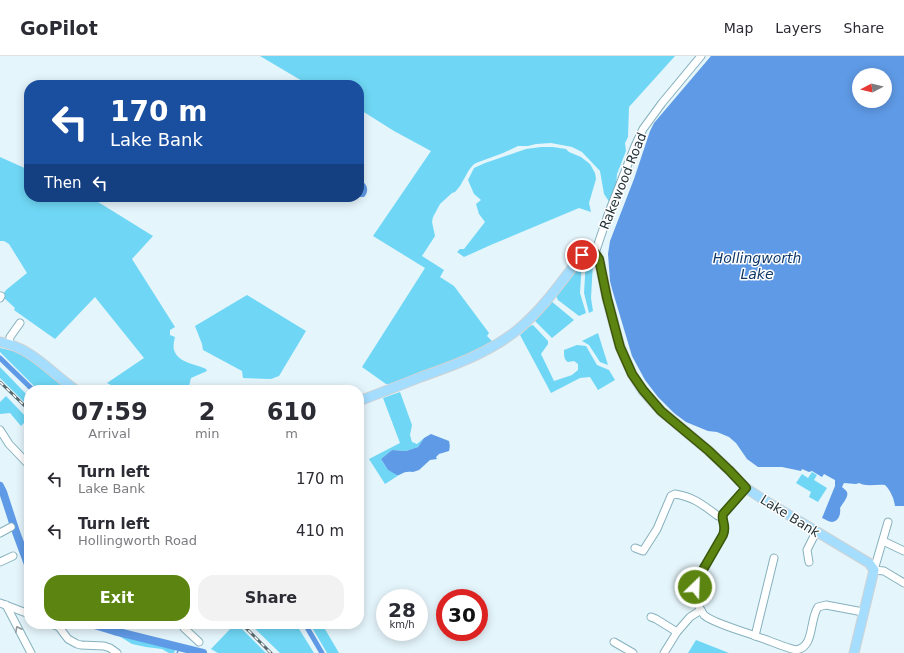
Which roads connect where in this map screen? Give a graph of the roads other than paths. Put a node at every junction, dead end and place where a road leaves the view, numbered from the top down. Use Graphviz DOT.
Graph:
graph roads {
  1 [pos="701,56"];
  2 [pos="595,253"];
  3 [pos="20,324"];
  4 [pos="4,343"];
  5 [pos="70,385"];
  6 [pos="364,399"];
  7 [pos="0,430"];
  8 [pos="24,460"];
  9 [pos="746,488"];
  10 [pos="722,517"];
  11 [pos="888,522"];
  12 [pos="11,528"];
  13 [pos="1,530"];
  14 [pos="816,532"];
  15 [pos="883,541"];
  16 [pos="635,548"];
  17 [pos="904,550"];
  18 [pos="13,556"];
  19 [pos="774,558"];
  20 [pos="0,562"];
  21 [pos="809,562"];
  22 [pos="874,570"];
  23 [pos="904,584"];
  24 [pos="3,604"];
  25 [pos="701,610"];
  26 [pos="24,612"];
  27 [pos="863,612"];
  28 [pos="651,617"];
  29 [pos="60,629"];
  30 [pos="185,629"];
  31 [pos="677,632"];
  32 [pos="756,636"];
  33 [pos="194,640"];
  34 [pos="614,642"];
  35 [pos="31,653"];
  36 [pos="118,653"];
  37 [pos="633,653"];
  38 [pos="664,653"];
  39 [pos="854,653"];
  1 -- 2 [label="street, Rakewood Road"];
  2 -- 6 [label="main road"];
  2 -- 9 [label="main road, Lake Bank"];
  3 -- 4 [label="street"];
  4 -- 5 [label="main road"];
  7 -- 8 [label="street"];
  9 -- 10 [label="street"];
  9 -- 14 [label="main road, Lake Bank"];
  10 -- 16 [label="street"];
  10 -- 25 [label="street"];
  11 -- 15 [label="street"];
  12 -- 13 [label="street"];
  14 -- 21 [label="street"];
  14 -- 22 [label="main road, Lake Bank"];
  15 -- 17 [label="street"];
  15 -- 22 [label="street"];
  18 -- 20 [label="street"];
  19 -- 32 [label="street"];
  22 -- 23 [label="street"];
  22 -- 27 [label="main road"];
  24 -- 26 [label="street"];
  35 -- 24 [label="street, one-way"];
  25 -- 31 [label="street"];
  25 -- 32 [label="street"];
  27 -- 32 [label="street"];
  27 -- 39 [label="main road"];
  28 -- 31 [label="street"];
  29 -- 36 [label="street"];
  30 -- 33 [label="street"];
  31 -- 38 [label="street"];
  34 -- 37 [label="street"];
}
